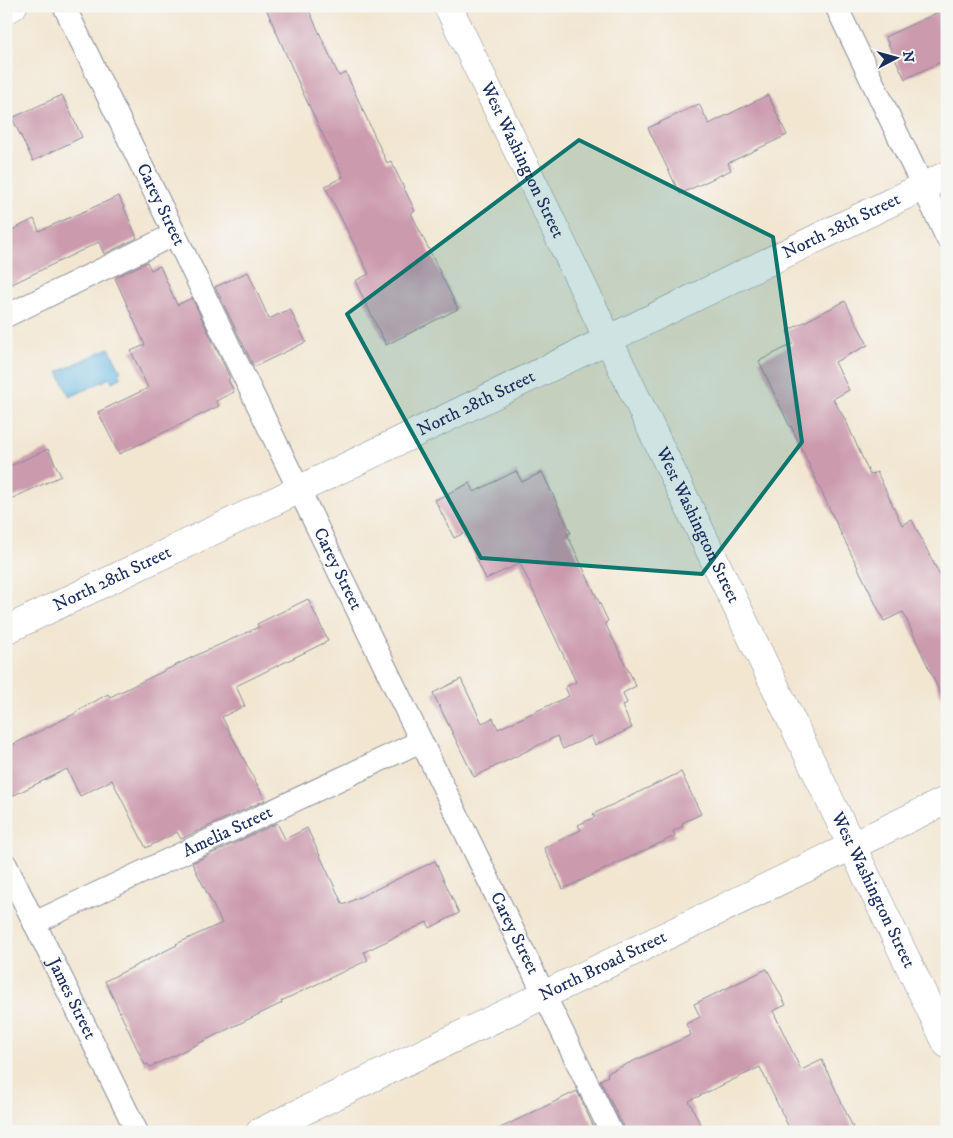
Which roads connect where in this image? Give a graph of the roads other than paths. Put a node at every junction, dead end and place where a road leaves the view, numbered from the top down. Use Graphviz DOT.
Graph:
graph roads {
  1 [pos="13,6"];
  2 [pos="64,6"];
  3 [pos="448,6"];
  4 [pos="836,6"];
  5 [pos="6,10"];
  6 [pos="935,181"];
  7 [pos="175,234"];
  8 [pos="947,238"];
  9 [pos="6,316"];
  10 [pos="608,339"];
  11 [pos="298,490"];
  12 [pos="6,630"];
  13 [pos="420,741"];
  14 [pos="947,800"];
  15 [pos="852,846"];
  16 [pos="6,865"];
  17 [pos="34,923"];
  18 [pos="544,995"];
  19 [pos="947,1044"];
  20 [pos="137,1132"];
  21 [pos="260,1132"];
  22 [pos="611,1132"];
  1 -- 5 [label="street"];
  2 -- 7 [label="lane, Carey Street"];
  3 -- 10 [label="street, West Washington Street"];
  4 -- 6 [label="lane"];
  6 -- 8 [label="lane"];
  6 -- 10 [label="street, North 28th Street"];
  7 -- 9 [label="lane"];
  7 -- 11 [label="lane, Carey Street"];
  10 -- 11 [label="street, North 28th Street"];
  10 -- 15 [label="street, West Washington Street"];
  11 -- 12 [label="street, North 28th Street"];
  11 -- 13 [label="lane, Carey Street"];
  13 -- 17 [label="lane, Amelia Street"];
  13 -- 18 [label="lane, Carey Street"];
  14 -- 15 [label="street, North Broad Street"];
  15 -- 18 [label="street, North Broad Street"];
  15 -- 19 [label="street, West Washington Street"];
  16 -- 17 [label="lane, James Street"];
  17 -- 20 [label="lane, James Street"];
  18 -- 21 [label="street, North Broad Street"];
  18 -- 22 [label="lane, Carey Street"];
}
